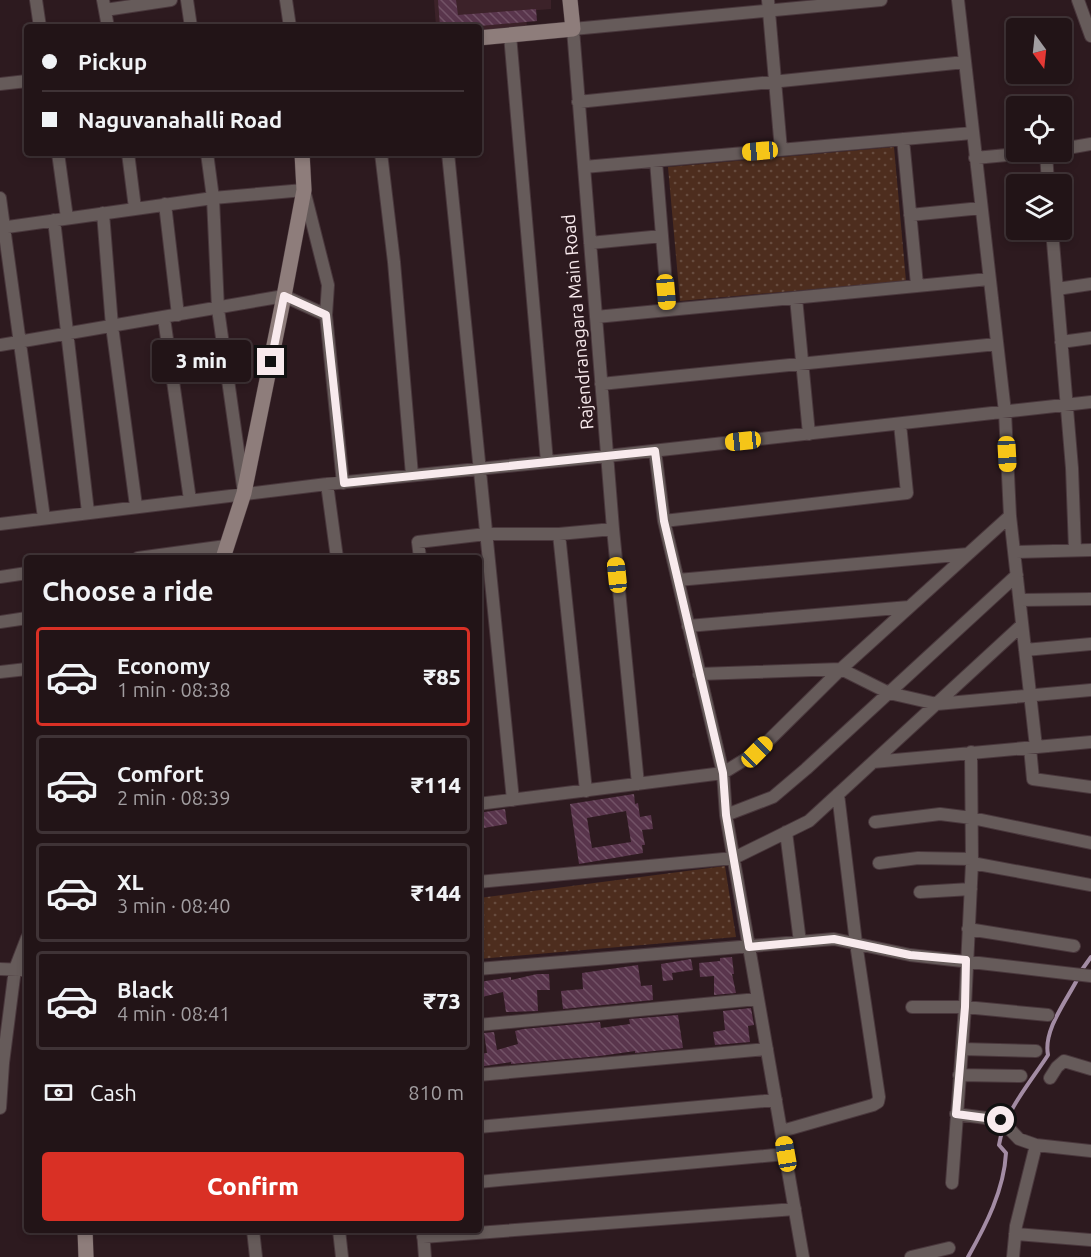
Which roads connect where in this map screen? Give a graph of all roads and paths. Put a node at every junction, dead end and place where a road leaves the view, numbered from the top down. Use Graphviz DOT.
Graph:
graph roads {
  1 [pos="36,0"];
  2 [pos="171,0"];
  3 [pos="187,0"];
  4 [pos="286,0"];
  5 [pos="570,0"];
  6 [pos="881,0"];
  7 [pos="958,0"];
  8 [pos="1078,0"];
  9 [pos="104,5"];
  10 [pos="768,5"];
  11 [pos="1088,20"];
  12 [pos="40,24"];
  13 [pos="107,24"];
  14 [pos="191,24"];
  15 [pos="290,24"];
  16 [pos="573,29"];
  17 [pos="510,35"];
  18 [pos="1091,36"];
  19 [pos="482,38"];
  20 [pos="965,62"];
  21 [pos="24,81"];
  22 [pos="775,82"];
  23 [pos="0,84"];
  24 [pos="578,102"];
  25 [pos="972,133"];
  26 [pos="903,139"];
  27 [pos="1091,144"];
  28 [pos="1072,147"];
  29 [pos="781,150"];
  30 [pos="1006,155"];
  31 [pos="58,156"];
  32 [pos="128,156"];
  33 [pos="207,156"];
  34 [pos="302,156"];
  35 [pos="381,156"];
  36 [pos="448,156"];
  37 [pos="975,158"];
  38 [pos="656,160"];
  39 [pos="584,167"];
  40 [pos="304,190"];
  41 [pos="0,198"];
  42 [pos="213,198"];
  43 [pos="165,204"];
  44 [pos="135,208"];
  45 [pos="981,208"];
  46 [pos="103,213"];
  47 [pos="910,215"];
  48 [pos="60,219"];
  49 [pos="2,228"];
  50 [pos="662,236"];
  51 [pos="1053,240"];
  52 [pos="590,243"];
  53 [pos="990,279"];
  54 [pos="1091,284"];
  55 [pos="917,285"];
  56 [pos="1057,289"];
  57 [pos="284,296"];
  58 [pos="796,298"];
  59 [pos="218,309"];
  60 [pos="668,310"];
  61 [pos="178,315"];
  62 [pos="326,315"];
  63 [pos="596,317"];
  64 [pos="164,318"];
  65 [pos="112,326"];
  66 [pos="68,334"];
  67 [pos="1091,338"];
  68 [pos="19,342"];
  69 [pos="1061,342"];
  70 [pos="997,344"];
  71 [pos="0,345"];
  72 [pos="802,364"];
  73 [pos="601,384"];
  74 [pos="1091,402"];
  75 [pos="1066,405"];
  76 [pos="1005,412"];
  77 [pos="900,424"];
  78 [pos="809,434"];
  79 [pos="655,451"];
  80 [pos="607,456"];
  81 [pos="547,462"];
  82 [pos="480,468"];
  83 [pos="412,475"];
  84 [pos="344,483"];
  85 [pos="327,484"];
  86 [pos="244,494"];
  87 [pos="190,500"];
  88 [pos="136,506"];
  89 [pos="88,512"];
  90 [pos="1010,516"];
  91 [pos="44,518"];
  92 [pos="664,521"];
  93 [pos="0,524"];
  94 [pos="613,529"];
  95 [pos="486,534"];
  96 [pos="558,534"];
  97 [pos="1075,550"];
  98 [pos="1091,550"];
  99 [pos="225,552"];
  100 [pos="1014,552"];
  101 [pos="968,554"];
  102 [pos="182,555"];
  103 [pos="337,555"];
  104 [pos="420,555"];
  105 [pos="24,573"];
  106 [pos="1017,575"];
  107 [pos="0,577"];
  108 [pos="678,580"];
  109 [pos="1091,599"];
  110 [pos="1020,600"];
  111 [pos="909,607"];
  112 [pos="24,618"];
  113 [pos="0,622"];
  114 [pos="1023,625"];
  115 [pos="688,626"];
  116 [pos="1091,644"];
  117 [pos="1025,650"];
  118 [pos="24,669"];
  119 [pos="841,669"];
  120 [pos="0,672"];
  121 [pos="699,674"];
  122 [pos="1091,690"];
  123 [pos="889,693"];
  124 [pos="1030,696"];
  125 [pos="937,704"];
  126 [pos="1091,742"];
  127 [pos="1033,747"];
  128 [pos="971,752"];
  129 [pos="873,762"];
  130 [pos="723,773"];
  131 [pos="638,784"];
  132 [pos="1091,786"];
  133 [pos="586,791"];
  134 [pos="838,794"];
  135 [pos="513,800"];
  136 [pos="482,804"];
  137 [pos="726,815"];
  138 [pos="972,818"];
  139 [pos="875,822"];
  140 [pos="786,832"];
  141 [pos="1091,843"];
  142 [pos="734,858"];
  143 [pos="972,861"];
  144 [pos="879,863"];
  145 [pos="482,882"];
  146 [pos="1091,885"];
  147 [pos="970,889"];
  148 [pos="920,892"];
  149 [pos="968,929"];
  150 [pos="800,942"];
  151 [pos="856,943"];
  152 [pos="1074,946"];
  153 [pos="749,947"];
  154 [pos="24,954"];
  155 [pos="966,960"];
  156 [pos="0,969"];
  157 [pos="482,969"];
  158 [pos="21,970"];
  159 [pos="1091,976"];
  160 [pos="758,999"];
  161 [pos="912,1007"];
  162 [pos="965,1007"];
  163 [pos="1048,1016"];
  164 [pos="482,1025"];
  165 [pos="767,1049"];
  166 [pos="962,1049"];
  167 [pos="1036,1051"];
  168 [pos="1091,1069"];
  169 [pos="482,1075"];
  170 [pos="959,1075"];
  171 [pos="1021,1076"];
  172 [pos="1050,1078"];
  173 [pos="776,1100"];
  174 [pos="0,1108"];
  175 [pos="956,1114"];
  176 [pos="482,1127"];
  177 [pos="782,1131"];
  178 [pos="1036,1144"];
  179 [pos="1091,1151"];
  180 [pos="786,1154"];
  181 [pos="482,1182"];
  182 [pos="952,1183"];
  183 [pos="795,1209"];
  184 [pos="482,1230"];
  185 [pos="85,1233"];
  186 [pos="254,1233"];
  187 [pos="339,1233"];
  188 [pos="423,1234"];
  189 [pos="1015,1234"];
  190 [pos="1091,1240"];
  191 [pos="949,1248"];
  192 [pos="86,1257"];
  193 [pos="256,1257"];
  194 [pos="342,1257"];
  195 [pos="425,1257"];
  196 [pos="803,1257"];
  197 [pos="911,1257"];
  198 [pos="1012,1257"];
  1 -- 12 [label="street"];
  2 -- 9 [label="street"];
  3 -- 14 [label="street"];
  4 -- 15 [label="street"];
  5 -- 16 [label="street, Rajendranagara Main Road"];
  6 -- 10 [label="street"];
  7 -- 20 [label="street"];
  8 -- 11 [label="street"];
  9 -- 13 [label="street"];
  10 -- 16 [label="street"];
  10 -- 22 [label="street"];
  11 -- 18 [label="street"];
  16 -- 17 [label="street"];
  16 -- 24 [label="street, Rajendranagara Main Road"];
  17 -- 19 [label="street"];
  17 -- 81 [label="street"];
  20 -- 22 [label="street"];
  20 -- 25 [label="street"];
  21 -- 23 [label="street"];
  22 -- 24 [label="street"];
  22 -- 29 [label="street"];
  24 -- 39 [label="street, Rajendranagara Main Road"];
  25 -- 26 [label="street"];
  25 -- 37 [label="street"];
  26 -- 29 [label="street"];
  26 -- 47 [label="street"];
  27 -- 28 [label="street"];
  29 -- 38 [label="street"];
  30 -- 37 [label="street"];
  31 -- 48 [label="street"];
  32 -- 44 [label="street"];
  33 -- 42 [label="street"];
  34 -- 40 [label="street"];
  35 -- 83 [label="street"];
  36 -- 82 [label="street"];
  37 -- 45 [label="street"];
  38 -- 39 [label="street"];
  38 -- 50 [label="street"];
  39 -- 52 [label="street, Rajendranagara Main Road"];
  40 -- 42 [label="street"];
  40 -- 57 [label="street"];
  40 -- 62 [label="street"];
  41 -- 49 [label="street"];
  42 -- 43 [label="street"];
  42 -- 59 [label="street"];
  43 -- 44 [label="street"];
  43 -- 61 [label="street"];
  44 -- 46 [label="street"];
  45 -- 47 [label="street"];
  45 -- 53 [label="street"];
  46 -- 48 [label="street"];
  46 -- 65 [label="street"];
  47 -- 55 [label="street"];
  48 -- 49 [label="street"];
  48 -- 66 [label="street"];
  49 -- 68 [label="street"];
  50 -- 52 [label="street"];
  50 -- 60 [label="street"];
  51 -- 56 [label="street"];
  52 -- 63 [label="street, Rajendranagara Main Road"];
  53 -- 55 [label="street"];
  53 -- 70 [label="street"];
  54 -- 56 [label="street"];
  55 -- 58 [label="street"];
  56 -- 69 [label="street"];
  57 -- 59 [label="street"];
  57 -- 62 [label="street"];
  57 -- 86 [label="street"];
  58 -- 60 [label="street"];
  58 -- 72 [label="street"];
  59 -- 61 [label="street"];
  59 -- 86 [label="street"];
  60 -- 63 [label="street"];
  61 -- 64 [label="street"];
  62 -- 84 [label="street"];
  63 -- 73 [label="street, Rajendranagara Main Road"];
  64 -- 65 [label="street"];
  64 -- 87 [label="street"];
  65 -- 66 [label="street"];
  65 -- 88 [label="street"];
  66 -- 68 [label="street"];
  66 -- 89 [label="street"];
  67 -- 69 [label="street"];
  68 -- 71 [label="street"];
  68 -- 91 [label="street"];
  69 -- 75 [label="street"];
  70 -- 72 [label="street"];
  70 -- 76 [label="street"];
  72 -- 73 [label="street"];
  72 -- 78 [label="street"];
  73 -- 80 [label="street, Rajendranagara Main Road"];
  74 -- 75 [label="street"];
  75 -- 76 [label="street"];
  75 -- 97 [label="street"];
  76 -- 77 [label="street"];
  76 -- 90 [label="street"];
  77 -- 78 [label="street"];
  77 -- 92 [label="street"];
  78 -- 79 [label="street"];
  79 -- 80 [label="street"];
  79 -- 92 [label="street"];
  80 -- 81 [label="street"];
  80 -- 94 [label="street, Rajendranagara Main Road"];
  81 -- 82 [label="street"];
  82 -- 83 [label="street"];
  82 -- 95 [label="street"];
  83 -- 84 [label="street"];
  84 -- 85 [label="street"];
  85 -- 86 [label="street"];
  85 -- 103 [label="street"];
  86 -- 87 [label="street"];
  86 -- 99 [label="street"];
  87 -- 88 [label="street"];
  88 -- 89 [label="street"];
  89 -- 91 [label="street"];
  90 -- 100 [label="street"];
  90 -- 101 [label="street"];
  91 -- 93 [label="street"];
  92 -- 108 [label="street"];
  94 -- 96 [label="street"];
  94 -- 131 [label="street, Rajendranagara Main Road"];
  95 -- 96 [label="street"];
  95 -- 104 [label="street"];
  95 -- 135 [label="street"];
  96 -- 133 [label="street"];
  97 -- 98 [label="street"];
  97 -- 100 [label="street"];
  99 -- 102 [label="street"];
  100 -- 106 [label="street"];
  101 -- 108 [label="street"];
  101 -- 111 [label="street"];
  105 -- 107 [label="street"];
  106 -- 110 [label="street"];
  106 -- 123 [label="street"];
  108 -- 115 [label="street"];
  109 -- 110 [label="street"];
  110 -- 114 [label="street"];
  111 -- 115 [label="street"];
  111 -- 119 [label="street"];
  112 -- 113 [label="street"];
  114 -- 117 [label="street"];
  114 -- 125 [label="street"];
  115 -- 121 [label="street"];
  116 -- 117 [label="street"];
  117 -- 124 [label="street"];
  118 -- 120 [label="street"];
  119 -- 121 [label="street"];
  119 -- 123 [label="street"];
  119 -- 130 [label="street"];
  121 -- 130 [label="street"];
  122 -- 124 [label="street"];
  123 -- 125 [label="street"];
  123 -- 137 [label="street"];
  124 -- 125 [label="street"];
  124 -- 127 [label="street"];
  125 -- 129 [label="street"];
  126 -- 127 [label="street"];
  127 -- 128 [label="street"];
  127 -- 132 [label="street"];
  128 -- 129 [label="street"];
  128 -- 138 [label="street"];
  129 -- 134 [label="street"];
  130 -- 131 [label="street"];
  130 -- 137 [label="street"];
  131 -- 133 [label="street"];
  133 -- 135 [label="street"];
  134 -- 140 [label="street"];
  134 -- 151 [label="street"];
  135 -- 136 [label="street"];
  137 -- 142 [label="street"];
  138 -- 139 [label="street"];
  138 -- 141 [label="street"];
  138 -- 143 [label="street"];
  140 -- 142 [label="street"];
  140 -- 150 [label="street"];
  142 -- 145 [label="street"];
  142 -- 153 [label="street"];
  143 -- 144 [label="street"];
  143 -- 146 [label="street"];
  143 -- 147 [label="street"];
  147 -- 148 [label="street"];
  147 -- 149 [label="street"];
  149 -- 152 [label="street"];
  149 -- 155 [label="street"];
  150 -- 151 [label="street"];
  150 -- 153 [label="street"];
  151 -- 155 [label="street"];
  151 -- 177 [label="street"];
  153 -- 157 [label="street"];
  153 -- 160 [label="street"];
  154 -- 158 [label="street"];
  155 -- 159 [label="street"];
  155 -- 162 [label="street"];
  156 -- 158 [label="street"];
  158 -- 174 [label="street"];
  160 -- 164 [label="street"];
  160 -- 165 [label="street"];
  161 -- 162 [label="street"];
  162 -- 163 [label="street"];
  162 -- 166 [label="street"];
  165 -- 169 [label="street"];
  165 -- 173 [label="street"];
  166 -- 167 [label="street"];
  166 -- 170 [label="street"];
  168 -- 172 [label="street"];
  170 -- 171 [label="street"];
  170 -- 175 [label="street"];
  173 -- 176 [label="street"];
  173 -- 177 [label="street"];
  175 -- 178 [label="street"];
  175 -- 182 [label="street"];
  177 -- 180 [label="street"];
  178 -- 179 [label="street"];
  178 -- 189 [label="street"];
  180 -- 181 [label="street"];
  180 -- 183 [label="street"];
  183 -- 184 [label="street"];
  183 -- 196 [label="street"];
  185 -- 192 [label="street"];
  186 -- 193 [label="street"];
  187 -- 194 [label="street"];
  188 -- 195 [label="street"];
  189 -- 190 [label="street"];
  189 -- 198 [label="street"];
  191 -- 197 [label="street"];
}
